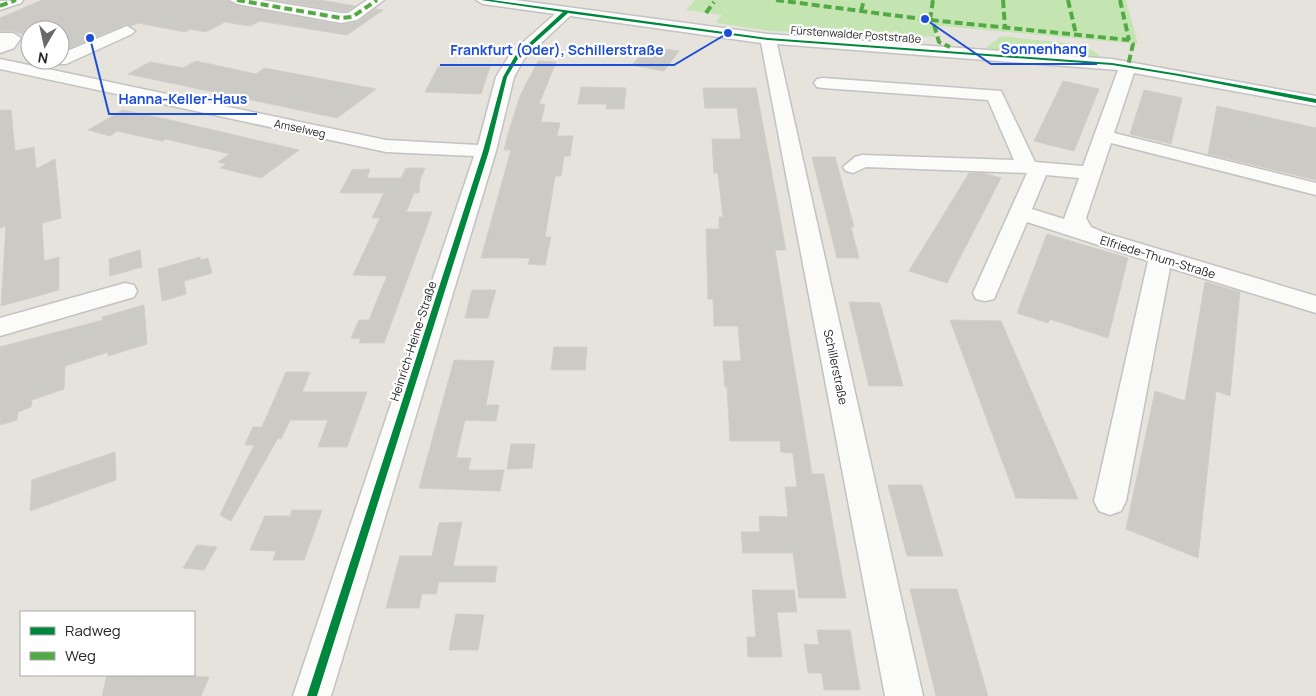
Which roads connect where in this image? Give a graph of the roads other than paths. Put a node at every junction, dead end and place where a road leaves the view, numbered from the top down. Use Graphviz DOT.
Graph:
graph roads {
  1 [pos="16,0"];
  2 [pos="237,0"];
  3 [pos="377,0"];
  4 [pos="483,0"];
  5 [pos="0,6"];
  6 [pos="566,12"];
  7 [pos="127,30"];
  8 [pos="0,38"];
  9 [pos="768,39"];
  10 [pos="0,49"];
  11 [pos="20,54"];
  12 [pos="70,55"];
  13 [pos="1116,62"];
  14 [pos="0,64"];
  15 [pos="823,83"];
  16 [pos="1316,101"];
  17 [pos="1104,136"];
  18 [pos="486,151"];
  19 [pos="853,167"];
  20 [pos="1033,168"];
  21 [pos="1091,173"];
  22 [pos="1316,189"];
  23 [pos="1022,213"];
  24 [pos="1082,231"];
  25 [pos="1160,258"];
  26 [pos="126,291"];
  27 [pos="985,293"];
  28 [pos="1316,305"];
  29 [pos="0,327"];
  30 [pos="1110,501"];
  31 [pos="312,696"];
  32 [pos="904,696"];
  1 -- 5 [label="street"];
  2 -- 3 [label="street"];
  4 -- 6 [label="street, Fürstenwalder Poststraße"];
  6 -- 9 [label="street, Fürstenwalder Poststraße"];
  6 -- 18 [label="street, Heinrich-Heine-Straße"];
  7 -- 12 [label="street"];
  8 -- 10 [label="street"];
  9 -- 13 [label="street, Fürstenwalder Poststraße"];
  9 -- 32 [label="street, Schillerstraße"];
  10 -- 11 [label="street"];
  13 -- 16 [label="street, Fürstenwalder Poststraße"];
  13 -- 17 [label="street"];
  14 -- 18 [label="street, Amselweg"];
  15 -- 20 [label="street"];
  17 -- 21 [label="street"];
  17 -- 22 [label="street"];
  18 -- 31 [label="street, Heinrich-Heine-Straße"];
  19 -- 20 [label="street"];
  20 -- 21 [label="street"];
  20 -- 23 [label="street"];
  21 -- 24 [label="street"];
  23 -- 24 [label="street, Elfriede-Thum-Straße"];
  23 -- 27 [label="street"];
  24 -- 25 [label="street, Elfriede-Thum-Straße"];
  25 -- 28 [label="street, Elfriede-Thum-Straße"];
  25 -- 30 [label="street"];
  26 -- 29 [label="street"];
}
